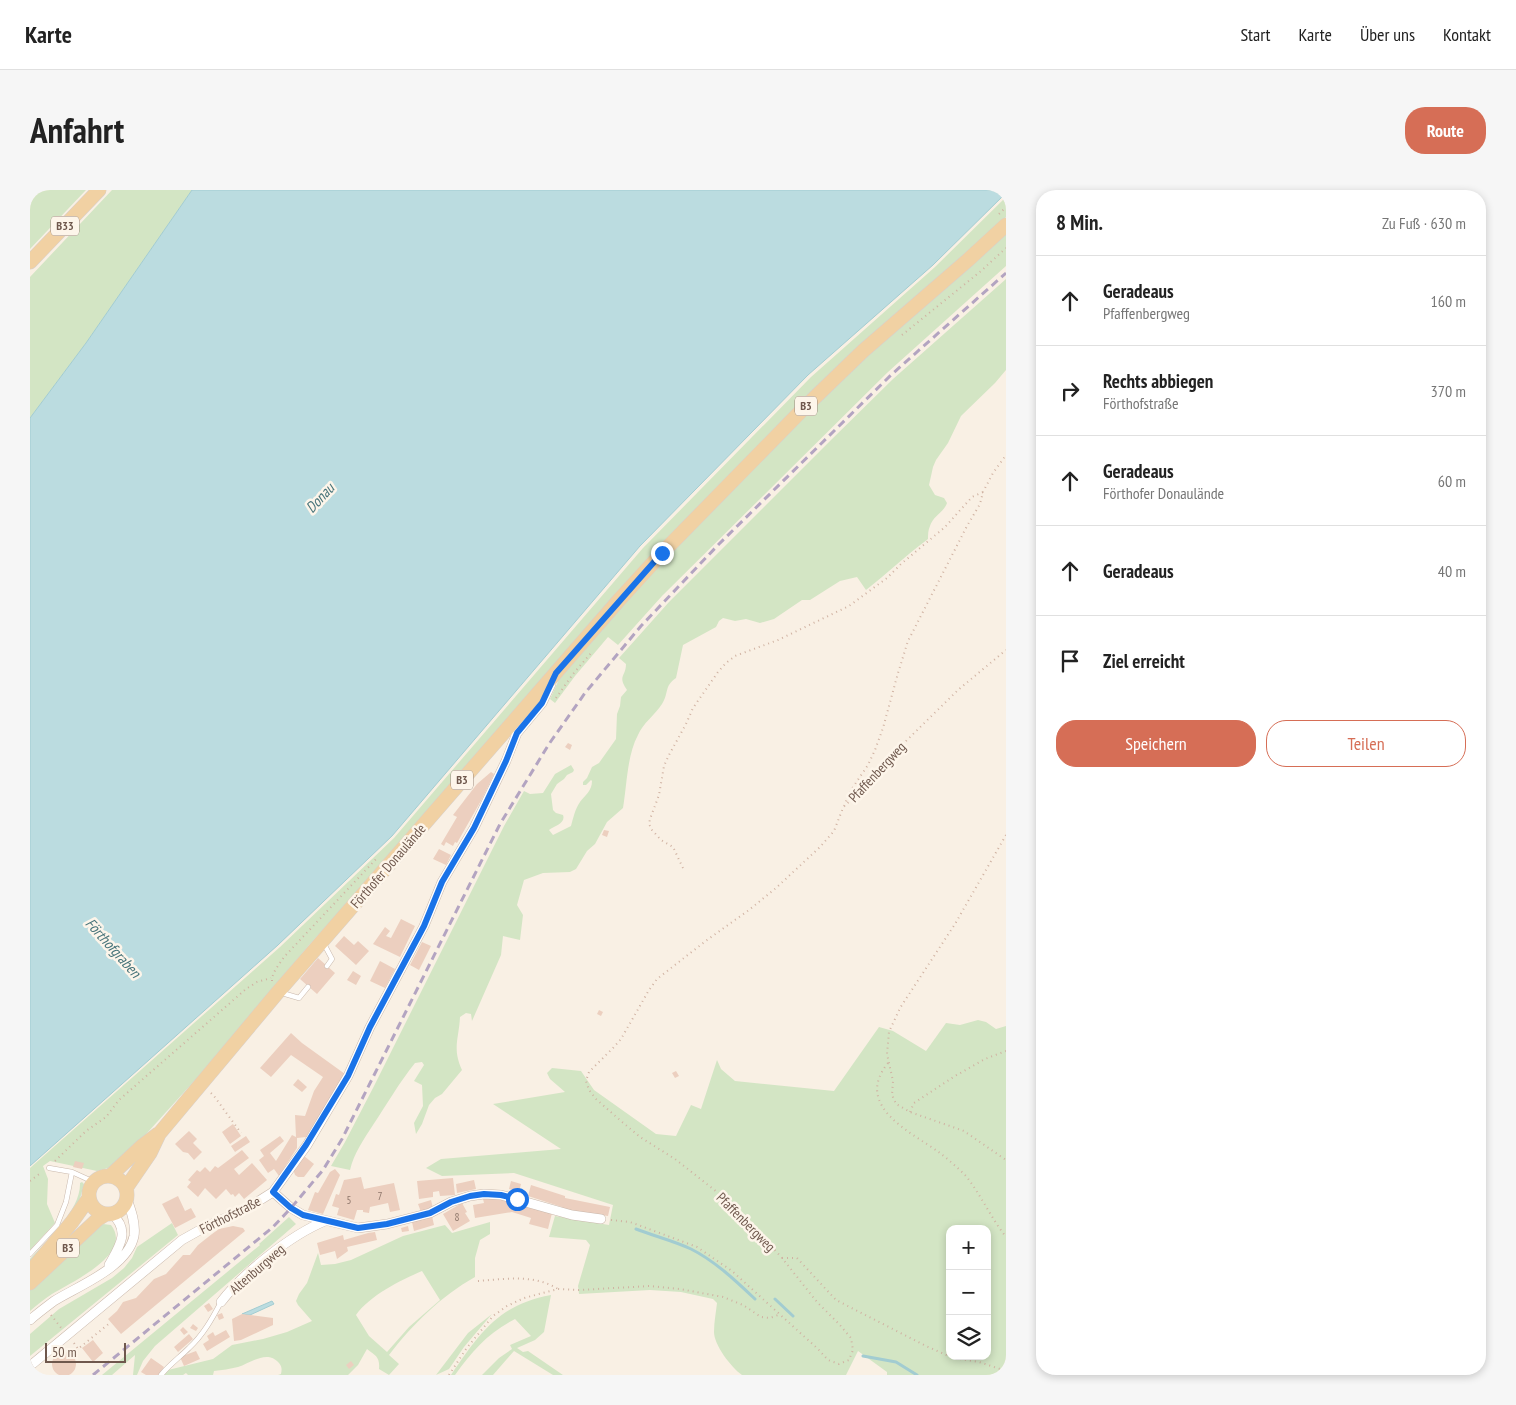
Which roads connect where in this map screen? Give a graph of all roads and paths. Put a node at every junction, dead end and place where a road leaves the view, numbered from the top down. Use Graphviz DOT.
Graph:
graph roads {
  1 [pos="32,190"];
  2 [pos="99,190"];
  3 [pos="30,194"];
  4 [pos="1006,225"];
  5 [pos="1006,248"];
  6 [pos="30,262"];
  7 [pos="900,337"];
  8 [pos="1006,455"];
  9 [pos="983,492"];
  10 [pos="1006,650"];
  11 [pos="592,651"];
  12 [pos="556,673"];
  13 [pos="553,702"];
  14 [pos="843,808"];
  15 [pos="1006,835"];
  16 [pos="683,868"];
  17 [pos="322,941"];
  18 [pos="327,966"];
  19 [pos="272,978"];
  20 [pos="308,986"];
  21 [pos="278,992"];
  22 [pos="1006,1051"];
  23 [pos="888,1063"];
  24 [pos="207,1090"];
  25 [pos="910,1112"];
  26 [pos="240,1132"];
  27 [pos="159,1134"];
  28 [pos="1006,1160"];
  29 [pos="49,1168"];
  30 [pos="72,1172"];
  31 [pos="110,1176"];
  32 [pos="30,1181"];
  33 [pos="94,1182"];
  34 [pos="273,1192"];
  35 [pos="126,1193"];
  36 [pos="89,1198"];
  37 [pos="109,1214"];
  38 [pos="601,1219"];
  39 [pos="325,1221"];
  40 [pos="1006,1237"];
  41 [pos="30,1254"];
  42 [pos="782,1258"];
  43 [pos="106,1270"];
  44 [pos="30,1272"];
  45 [pos="478,1281"];
  46 [pos="30,1283"];
  47 [pos="558,1290"];
  48 [pos="221,1302"];
  49 [pos="50,1314"];
  50 [pos="781,1314"];
  51 [pos="30,1320"];
  52 [pos="111,1322"];
  53 [pos="62,1328"];
  54 [pos="69,1338"];
  55 [pos="30,1366"];
  56 [pos="1006,1371"];
  57 [pos="161,1375"];
  58 [pos="449,1375"];
  1 -- 3 [label="path"];
  2 -- 6 [label="main road, B33"];
  4 -- 12 [label="main road, Förthofer Donaulände / B3"];
  5 -- 7 [label="path"];
  8 -- 9 [label="path"];
  9 -- 14 [label="path"];
  9 -- 16 [label="path"];
  10 -- 14 [label="path, Pfaffenbergweg"];
  11 -- 13 [label="path"];
  12 -- 17 [label="main road, Förthofer Donaulände / B3"];
  12 -- 34 [label="street, Förthofstraße"];
  14 -- 42 [label="path, Pfaffenbergweg"];
  15 -- 23 [label="path"];
  17 -- 18 [label="lane"];
  17 -- 21 [label="main road, Förthofer Donaulände / B3"];
  19 -- 29 [label="path"];
  20 -- 21 [label="lane"];
  21 -- 27 [label="main road, Förthofer Donaulände / B3"];
  22 -- 25 [label="path"];
  23 -- 25 [label="path"];
  23 -- 40 [label="path"];
  24 -- 26 [label="path"];
  25 -- 28 [label="path"];
  27 -- 31 [label="main road, Förthofer Donaulände / B3"];
  27 -- 35 [label="main road, Förthofer Donaulände / B3"];
  29 -- 30 [label="lane"];
  29 -- 32 [label="path"];
  30 -- 33 [label="lane"];
  30 -- 41 [label="lane"];
  31 -- 33 [label="main road, B3"];
  31 -- 35 [label="main road"];
  33 -- 36 [label="main road, B3"];
  34 -- 39 [label="street"];
  34 -- 55 [label="street, Förthofstraße"];
  35 -- 37 [label="main road, B3"];
  35 -- 43 [label="street"];
  36 -- 37 [label="main road"];
  36 -- 44 [label="main road, B3"];
  37 -- 43 [label="street"];
  37 -- 46 [label="main road, B3"];
  38 -- 39 [label="street"];
  38 -- 50 [label="path, Pfaffenbergweg"];
  39 -- 48 [label="street, Altenburgweg"];
  42 -- 50 [label="path, Pfaffenbergweg"];
  42 -- 56 [label="path"];
  43 -- 51 [label="street"];
  45 -- 47 [label="path"];
  47 -- 50 [label="path"];
  47 -- 58 [label="path"];
  48 -- 57 [label="lane, Altenburgweg"];
  49 -- 53 [label="path"];
  52 -- 54 [label="path"];
}
